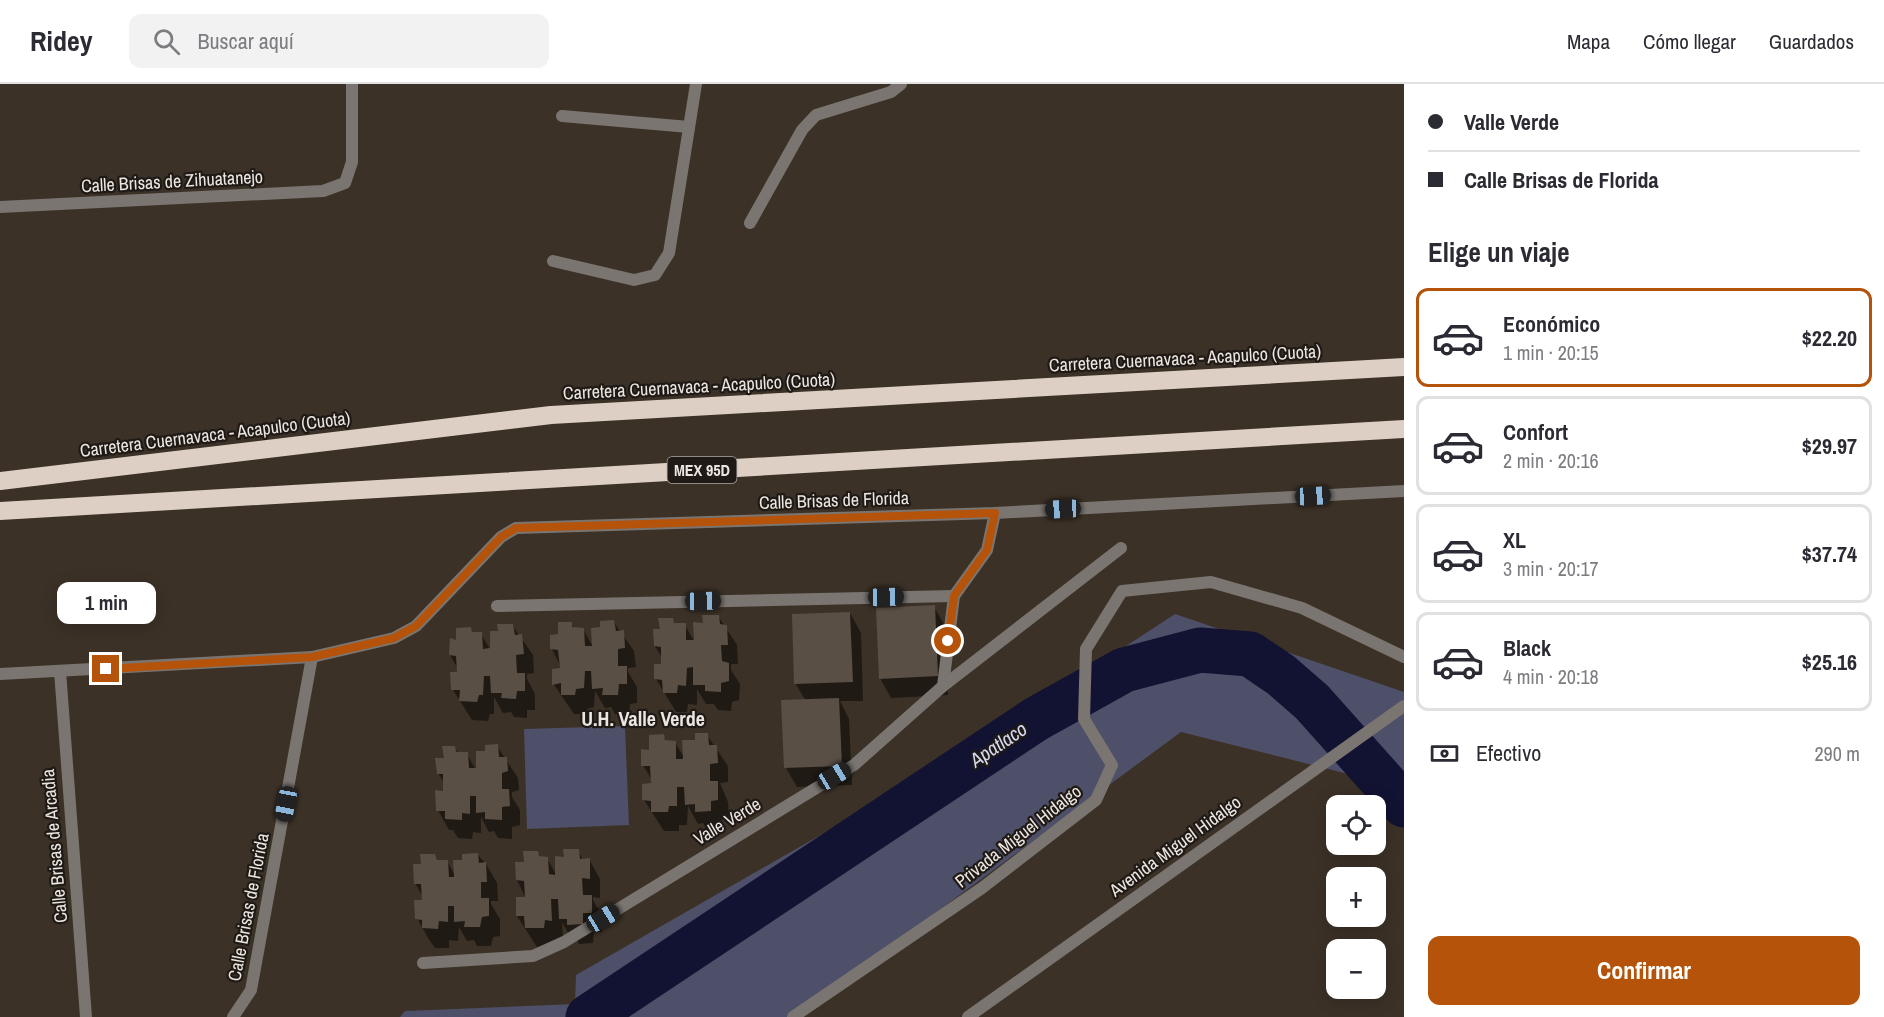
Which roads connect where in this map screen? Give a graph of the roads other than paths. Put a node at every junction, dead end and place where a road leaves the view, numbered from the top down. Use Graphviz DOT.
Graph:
graph roads {
  1 [pos="352,84"];
  2 [pos="696,84"];
  3 [pos="901,84"];
  4 [pos="562,116"];
  5 [pos="689,127"];
  6 [pos="0,207"];
  7 [pos="750,223"];
  8 [pos="553,261"];
  9 [pos="1404,367"];
  10 [pos="1404,429"];
  11 [pos="0,481"];
  12 [pos="1404,491"];
  13 [pos="0,511"];
  14 [pos="995,513"];
  15 [pos="1120,548"];
  16 [pos="954,596"];
  17 [pos="497,606"];
  18 [pos="312,657"];
  19 [pos="1404,657"];
  20 [pos="60,671"];
  21 [pos="0,674"];
  22 [pos="943,686"];
  23 [pos="1404,706"];
  24 [pos="423,963"];
  25 [pos="86,1017"];
  26 [pos="233,1017"];
  27 [pos="793,1017"];
  28 [pos="968,1017"];
  1 -- 6 [label="street, Calle Brisas de Zihuatanejo"];
  2 -- 5 [label="street"];
  3 -- 7 [label="street"];
  4 -- 5 [label="street"];
  5 -- 8 [label="street"];
  9 -- 11 [label="highway, Carretera Cuernavaca - Acapulco (Cuota)"];
  10 -- 13 [label="highway, MEX 95D"];
  12 -- 14 [label="street, Calle Brisas de Florida"];
  14 -- 16 [label="street"];
  14 -- 18 [label="street, Calle Brisas de Florida"];
  15 -- 22 [label="street, Valle Verde"];
  16 -- 17 [label="street"];
  16 -- 22 [label="street"];
  18 -- 20 [label="street, Calle Brisas de Florida"];
  18 -- 26 [label="street, Calle Brisas de Florida"];
  19 -- 27 [label="street, Privada Miguel Hidalgo"];
  20 -- 21 [label="street, Calle Brisas de Florida"];
  20 -- 25 [label="street, Calle Brisas de Arcadia"];
  22 -- 24 [label="street, Valle Verde"];
  23 -- 28 [label="street, Avenida Miguel Hidalgo"];
}
